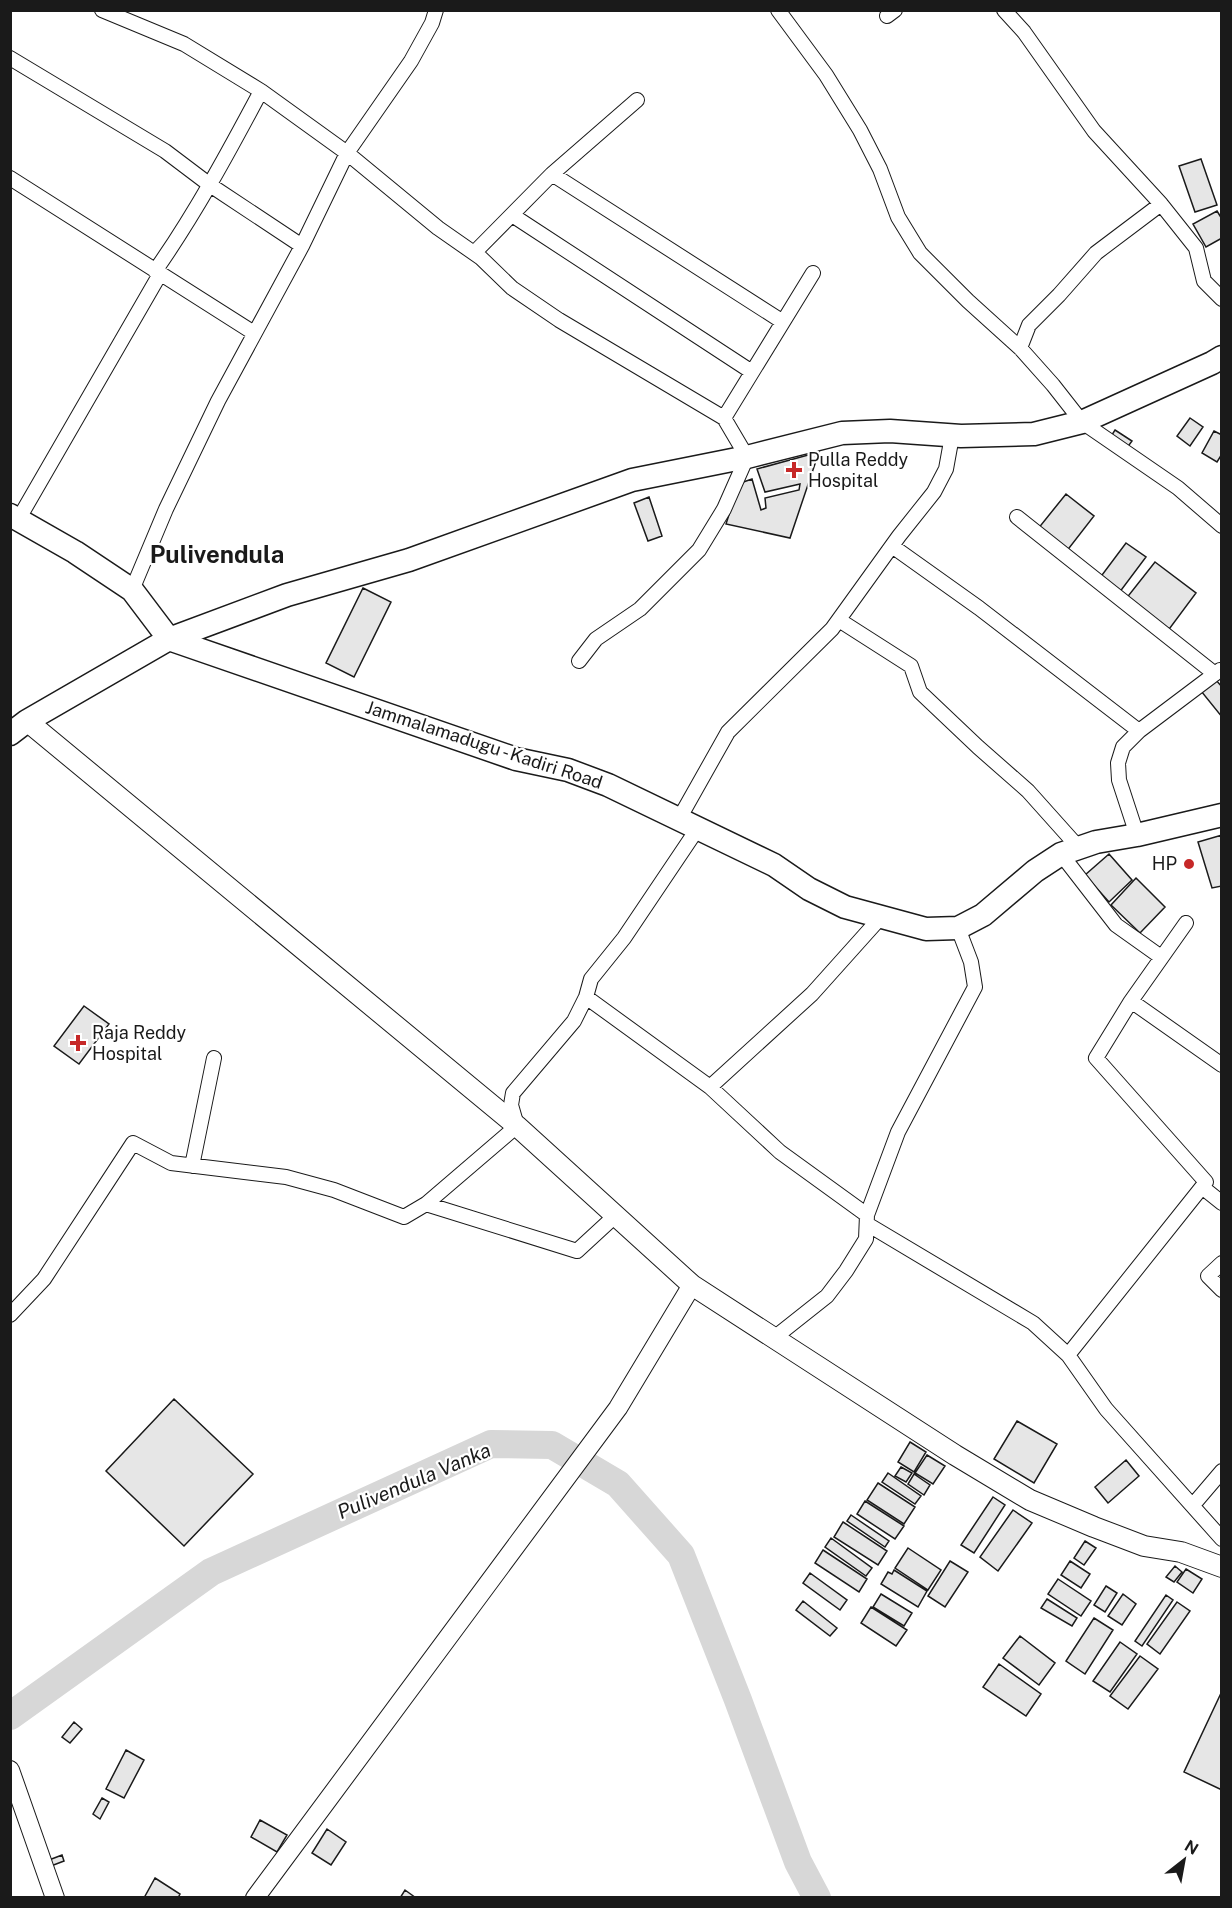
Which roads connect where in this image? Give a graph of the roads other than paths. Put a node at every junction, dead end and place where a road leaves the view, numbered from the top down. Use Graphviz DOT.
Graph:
graph roads {
  1 [pos="436,10"];
  2 [pos="778,10"];
  3 [pos="1004,10"];
  4 [pos="110,12"];
  5 [pos="10,58"];
  6 [pos="261,91"];
  7 [pos="637,100"];
  8 [pos="347,153"];
  9 [pos="552,174"];
  10 [pos="10,178"];
  11 [pos="210,186"];
  12 [pos="1161,204"];
  13 [pos="512,214"];
  14 [pos="302,246"];
  15 [pos="474,253"];
  16 [pos="157,273"];
  17 [pos="813,273"];
  18 [pos="1221,299"];
  19 [pos="783,322"];
  20 [pos="255,333"];
  21 [pos="1020,348"];
  22 [pos="1221,357"];
  23 [pos="752,372"];
  24 [pos="724,418"];
  25 [pos="1082,422"];
  26 [pos="952,436"];
  27 [pos="747,457"];
  28 [pos="1017,517"];
  29 [pos="13,522"];
  30 [pos="1221,526"];
  31 [pos="892,546"];
  32 [pos="132,590"];
  33 [pos="839,620"];
  34 [pos="164,642"];
  35 [pos="579,661"];
  36 [pos="1218,671"];
  37 [pos="19,728"];
  38 [pos="1139,731"];
  39 [pos="1221,815"];
  40 [pos="688,823"];
  41 [pos="1137,836"];
  42 [pos="1070,851"];
  43 [pos="881,917"];
  44 [pos="1186,923"];
  45 [pos="958,928"];
  46 [pos="1161,957"];
  47 [pos="586,997"];
  48 [pos="1131,1001"];
  49 [pos="214,1058"];
  50 [pos="1221,1065"];
  51 [pos="710,1087"];
  52 [pos="517,1126"];
  53 [pos="192,1166"];
  54 [pos="1202,1187"];
  55 [pos="1221,1203"];
  56 [pos="426,1204"];
  57 [pos="615,1216"];
  58 [pos="867,1220"];
  59 [pos="1221,1263"];
  60 [pos="692,1285"];
  61 [pos="1221,1290"];
  62 [pos="10,1315"];
  63 [pos="774,1338"];
  64 [pos="1068,1355"];
  65 [pos="1221,1471"];
  66 [pos="1193,1505"];
  67 [pos="1221,1539"];
  68 [pos="1221,1567"];
  69 [pos="10,1770"];
  70 [pos="55,1898"];
  71 [pos="255,1898"];
  1 -- 8 [label="street"];
  2 -- 21 [label="street"];
  3 -- 12 [label="street"];
  4 -- 6 [label="street"];
  5 -- 11 [label="street"];
  6 -- 8 [label="street"];
  6 -- 11 [label="street"];
  7 -- 9 [label="street"];
  8 -- 14 [label="street"];
  8 -- 15 [label="street"];
  9 -- 13 [label="street"];
  9 -- 19 [label="street"];
  10 -- 16 [label="street"];
  11 -- 14 [label="street"];
  11 -- 16 [label="street"];
  12 -- 18 [label="street"];
  12 -- 21 [label="street"];
  13 -- 15 [label="street"];
  13 -- 23 [label="street"];
  14 -- 20 [label="street"];
  15 -- 24 [label="street"];
  16 -- 20 [label="street"];
  16 -- 29 [label="street"];
  17 -- 19 [label="street"];
  19 -- 23 [label="street"];
  20 -- 32 [label="street"];
  21 -- 25 [label="street"];
  22 -- 25 [label="main road"];
  23 -- 24 [label="street"];
  24 -- 27 [label="street"];
  25 -- 26 [label="main road"];
  25 -- 30 [label="street"];
  26 -- 27 [label="main road"];
  26 -- 31 [label="street"];
  27 -- 34 [label="main road"];
  27 -- 35 [label="street"];
  28 -- 36 [label="street"];
  29 -- 32 [label="main road"];
  29 -- 34 [label="main road"];
  31 -- 33 [label="street"];
  31 -- 38 [label="street"];
  32 -- 34 [label="main road"];
  33 -- 40 [label="street"];
  33 -- 42 [label="street"];
  34 -- 37 [label="main road"];
  34 -- 40 [label="main road, Jammalamadugu - Kadiri Road"];
  36 -- 38 [label="street"];
  37 -- 52 [label="main road"];
  38 -- 41 [label="street"];
  39 -- 41 [label="main road, Jammalamadugu - Kadiri Road"];
  40 -- 43 [label="main road, Jammalamadugu - Kadiri Road"];
  40 -- 47 [label="street"];
  41 -- 42 [label="main road, Jammalamadugu - Kadiri Road"];
  42 -- 45 [label="main road, Jammalamadugu - Kadiri Road"];
  42 -- 46 [label="street"];
  43 -- 45 [label="main road, Jammalamadugu - Kadiri Road"];
  43 -- 51 [label="street"];
  44 -- 46 [label="street"];
  45 -- 58 [label="street"];
  46 -- 48 [label="street"];
  47 -- 51 [label="street"];
  47 -- 52 [label="street"];
  48 -- 50 [label="street"];
  48 -- 54 [label="street"];
  49 -- 53 [label="street"];
  51 -- 58 [label="street"];
  52 -- 56 [label="street"];
  52 -- 57 [label="main road"];
  53 -- 56 [label="street"];
  53 -- 62 [label="street"];
  54 -- 55 [label="street"];
  54 -- 64 [label="street"];
  56 -- 57 [label="street"];
  57 -- 60 [label="main road"];
  58 -- 63 [label="street"];
  58 -- 64 [label="street"];
  59 -- 61 [label="street"];
  60 -- 63 [label="main road"];
  60 -- 71 [label="street"];
  63 -- 68 [label="main road"];
  64 -- 66 [label="street"];
  65 -- 66 [label="street"];
  66 -- 67 [label="street"];
  69 -- 70 [label="street"];
}
